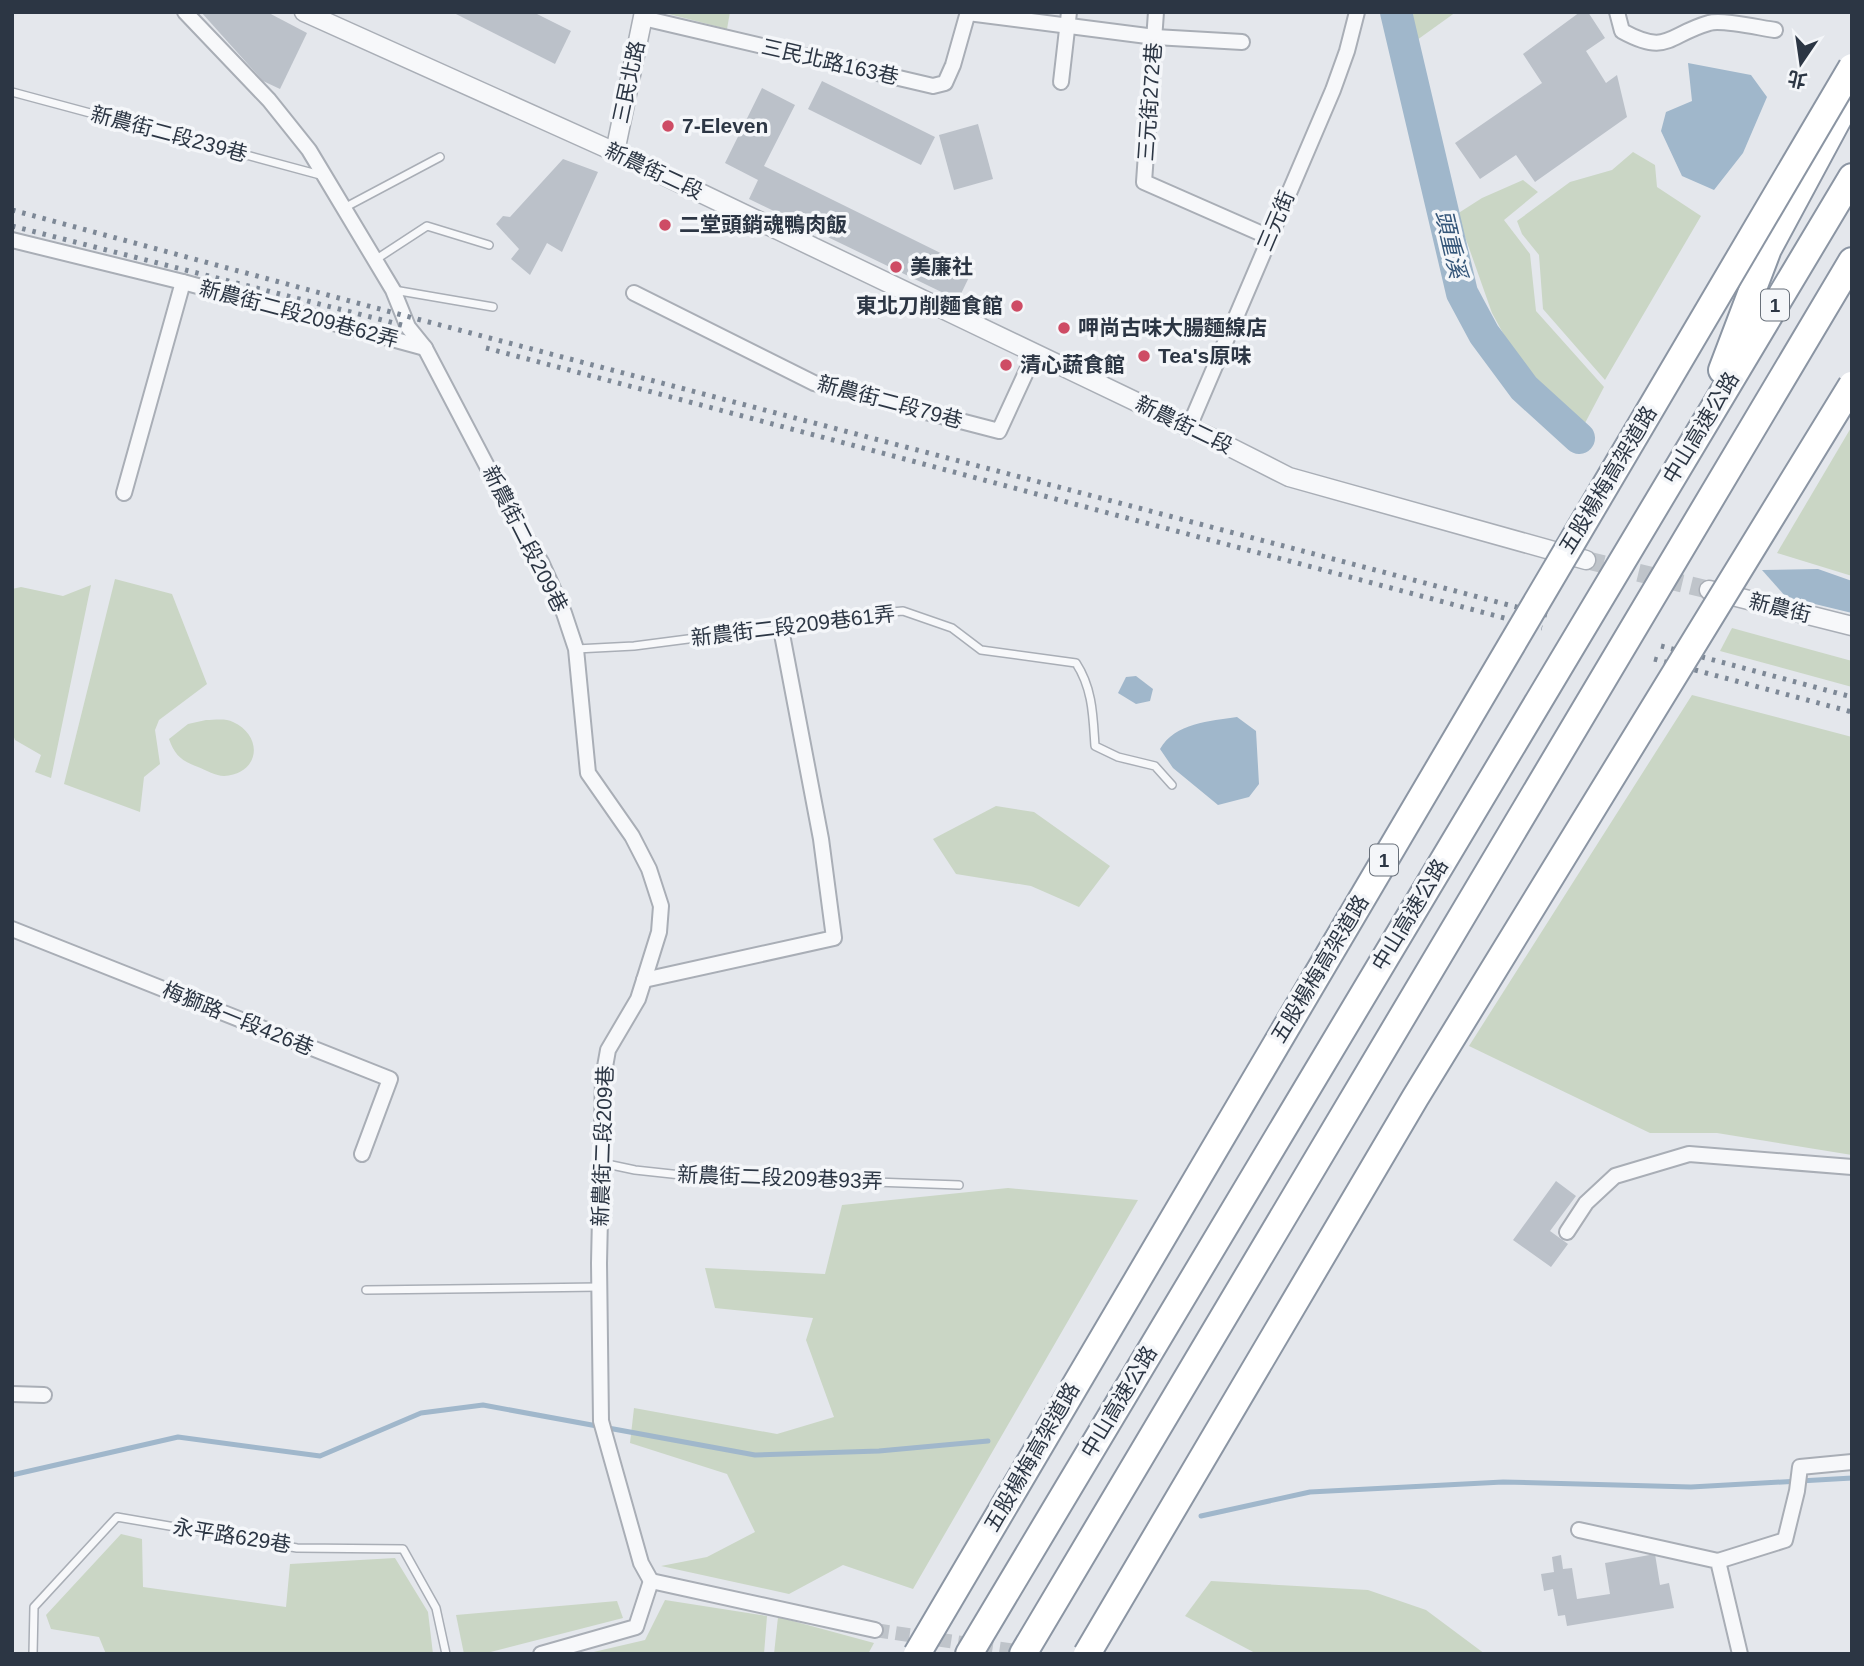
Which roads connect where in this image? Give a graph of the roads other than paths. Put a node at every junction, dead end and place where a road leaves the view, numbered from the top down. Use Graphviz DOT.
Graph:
graph roads {
  1 [pos="185,12"];
  2 [pos="304,12"];
  3 [pos="1156,12"];
  4 [pos="1357,12"];
  5 [pos="1616,12"];
  6 [pos="968,13"];
  7 [pos="643,15"];
  8 [pos="1069,20"];
  9 [pos="1774,30"];
  10 [pos="1155,37"];
  11 [pos="1242,42"];
  12 [pos="1852,67"];
  13 [pos="1061,82"];
  14 [pos="12,92"];
  15 [pos="1852,93"];
  16 [pos="615,152"];
  17 [pos="440,157"];
  18 [pos="325,177"];
  19 [pos="1852,177"];
  20 [pos="343,208"];
  21 [pos="1269,237"];
  22 [pos="12,240"];
  23 [pos="489,245"];
  24 [pos="374,260"];
  25 [pos="1852,261"];
  26 [pos="183,282"];
  27 [pos="1852,286"];
  28 [pos="393,290"];
  29 [pos="634,293"];
  30 [pos="494,307"];
  31 [pos="425,348"];
  32 [pos="1034,355"];
  33 [pos="1789,370"];
  34 [pos="1852,385"];
  35 [pos="1189,427"];
  36 [pos="1698,434"];
  37 [pos="124,493"];
  38 [pos="1586,560"];
  39 [pos="1709,590"];
  40 [pos="1852,626"];
  41 [pos="781,629"];
  42 [pos="576,649"];
  43 [pos="1172,785"];
  44 [pos="12,929"];
  45 [pos="645,980"];
  46 [pos="362,1154"];
  47 [pos="602,1163"];
  48 [pos="1852,1167"];
  49 [pos="959,1185"];
  50 [pos="1567,1232"];
  51 [pos="599,1287"];
  52 [pos="366,1290"];
  53 [pos="12,1394"];
  54 [pos="44,1395"];
  55 [pos="1852,1462"];
  56 [pos="1579,1530"];
  57 [pos="1718,1561"];
  58 [pos="651,1581"];
  59 [pos="875,1630"];
  60 [pos="33,1654"];
  61 [pos="446,1654"];
  62 [pos="541,1654"];
  63 [pos="917,1654"];
  64 [pos="969,1654"];
  65 [pos="1023,1654"];
  66 [pos="1087,1654"];
  67 [pos="1740,1654"];
  1 -- 18 [label="street, 新農街二段209巷"];
  2 -- 16 [label="street, 新農街二段"];
  3 -- 10 [label="street, 三元街272巷"];
  4 -- 21 [label="street, 三元街"];
  5 -- 9 [label="street"];
  6 -- 7 [label="street, 三民北路163巷"];
  6 -- 8 [label="street"];
  7 -- 16 [label="street, 三民北路"];
  8 -- 10 [label="street"];
  8 -- 13 [label="street"];
  10 -- 11 [label="street"];
  10 -- 21 [label="street, 三元街272巷"];
  12 -- 63 [label="highway, 五股楊梅高架道路 / 1, bridge"];
  14 -- 18 [label="lane, 新農街二段239巷"];
  15 -- 36 [label="highway"];
  16 -- 32 [label="street, 新農街二段"];
  17 -- 20 [label="lane"];
  18 -- 20 [label="street, 新農街二段209巷"];
  19 -- 36 [label="highway, 中山高速公路 / 1"];
  20 -- 24 [label="street, 新農街二段209巷"];
  21 -- 35 [label="street, 三元街"];
  22 -- 26 [label="street"];
  23 -- 24 [label="lane"];
  24 -- 28 [label="street, 新農街二段209巷"];
  25 -- 33 [label="highway, 1"];
  26 -- 31 [label="street, 新農街二段209巷62弄"];
  26 -- 37 [label="street, 新農街二段209巷62弄"];
  27 -- 33 [label="highway"];
  28 -- 30 [label="lane"];
  28 -- 31 [label="street, 新農街二段209巷"];
  29 -- 32 [label="street, 新農街二段79巷"];
  31 -- 42 [label="street, 新農街二段209巷"];
  32 -- 35 [label="street, 新農街二段"];
  33 -- 65 [label="highway, 1"];
  34 -- 66 [label="highway, bridge"];
  35 -- 38 [label="street, 新農街二段"];
  36 -- 64 [label="highway, 中山高速公路 / 1"];
  39 -- 40 [label="street, 新農街"];
  41 -- 42 [label="lane, 新農街二段209巷61弄"];
  41 -- 43 [label="lane, 新農街二段209巷61弄"];
  41 -- 45 [label="street"];
  42 -- 45 [label="street, 新農街二段209巷"];
  44 -- 46 [label="street, 梅獅路一段426巷"];
  45 -- 47 [label="street, 新農街二段209巷"];
  47 -- 49 [label="lane, 新農街二段209巷93弄"];
  47 -- 51 [label="street, 新農街二段209巷"];
  48 -- 50 [label="street"];
  51 -- 52 [label="lane"];
  51 -- 58 [label="street, 新農街二段209巷"];
  53 -- 54 [label="street"];
  55 -- 57 [label="street"];
  56 -- 57 [label="street"];
  57 -- 67 [label="street"];
  58 -- 59 [label="street"];
  58 -- 62 [label="street"];
  60 -- 61 [label="lane, 永平路629巷"];
}
